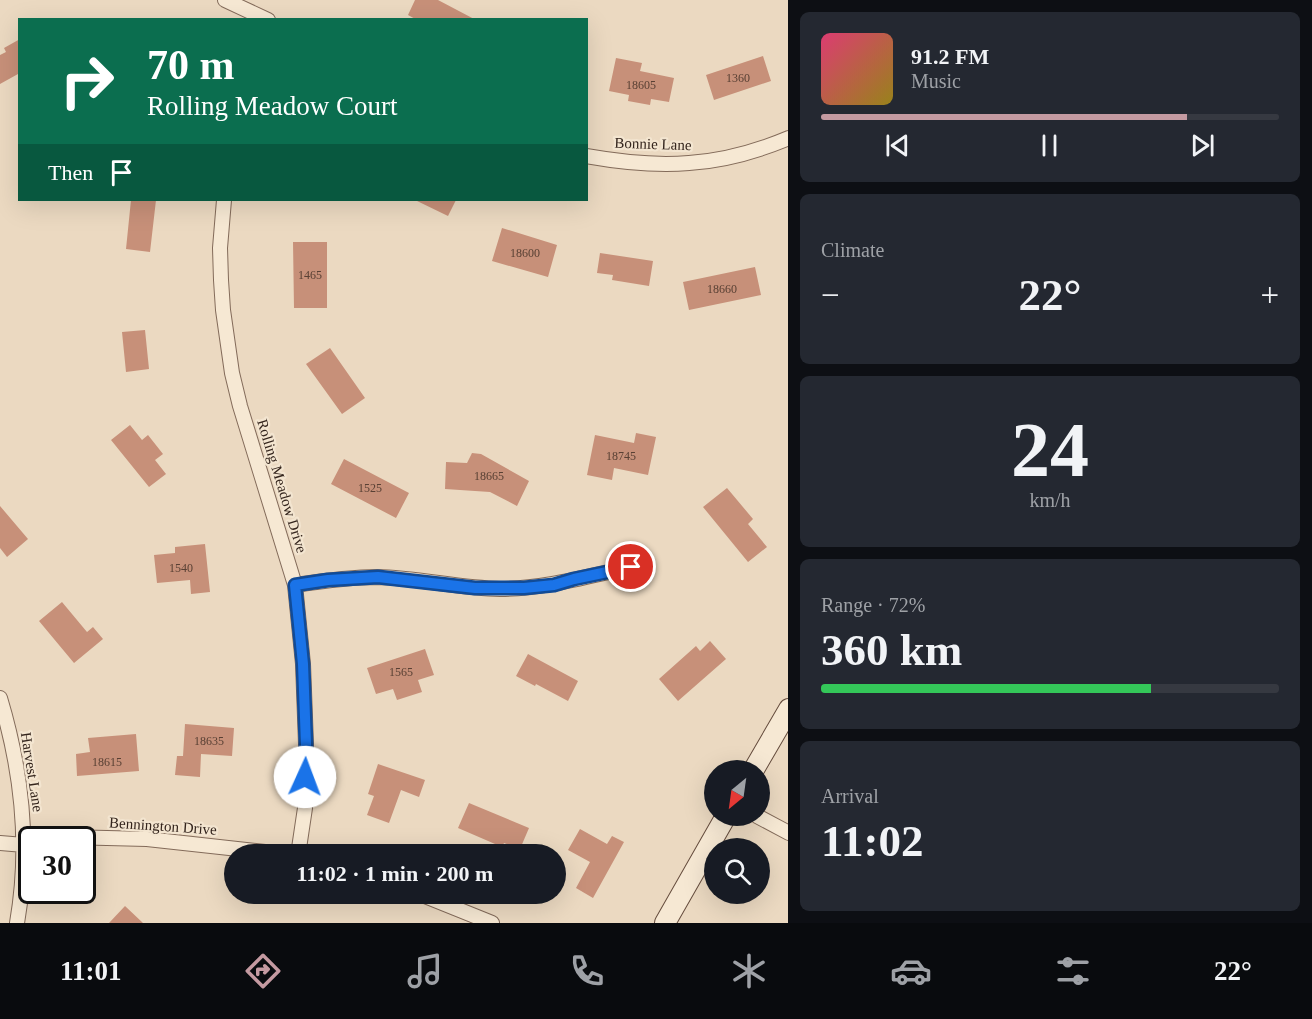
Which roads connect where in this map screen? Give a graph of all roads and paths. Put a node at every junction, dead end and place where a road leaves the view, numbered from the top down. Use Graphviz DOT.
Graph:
graph roads {
  1 [pos="225,0"];
  2 [pos="264,18"];
  3 [pos="788,138"];
  4 [pos="588,156"];
  5 [pos="224,201"];
  6 [pos="631,567"];
  7 [pos="295,585"];
  8 [pos="0,698"];
  9 [pos="788,711"];
  10 [pos="759,760"];
  11 [pos="770,823"];
  12 [pos="25,826"];
  13 [pos="720,826"];
  14 [pos="788,832"];
  15 [pos="96,838"];
  16 [pos="0,843"];
  17 [pos="18,844"];
  18 [pos="300,844"];
  19 [pos="224,847"];
  20 [pos="21,904"];
  21 [pos="445,904"];
  22 [pos="17,923"];
  23 [pos="492,923"];
  24 [pos="664,923"];
  1 -- 2 [label="street"];
  3 -- 4 [label="street, Bonnie Lane"];
  5 -- 7 [label="street, Rolling Meadow Drive"];
  6 -- 7 [label="street"];
  7 -- 18 [label="street, Rolling Meadow Drive"];
  8 -- 12 [label="street, Harvest Lane"];
  9 -- 10 [label="street"];
  11 -- 14 [label="street"];
  13 -- 24 [label="street"];
  15 -- 19 [label="street, Bennington Drive"];
  16 -- 17 [label="street"];
  20 -- 22 [label="street, Harvest Lane"];
  21 -- 23 [label="street"];
}
